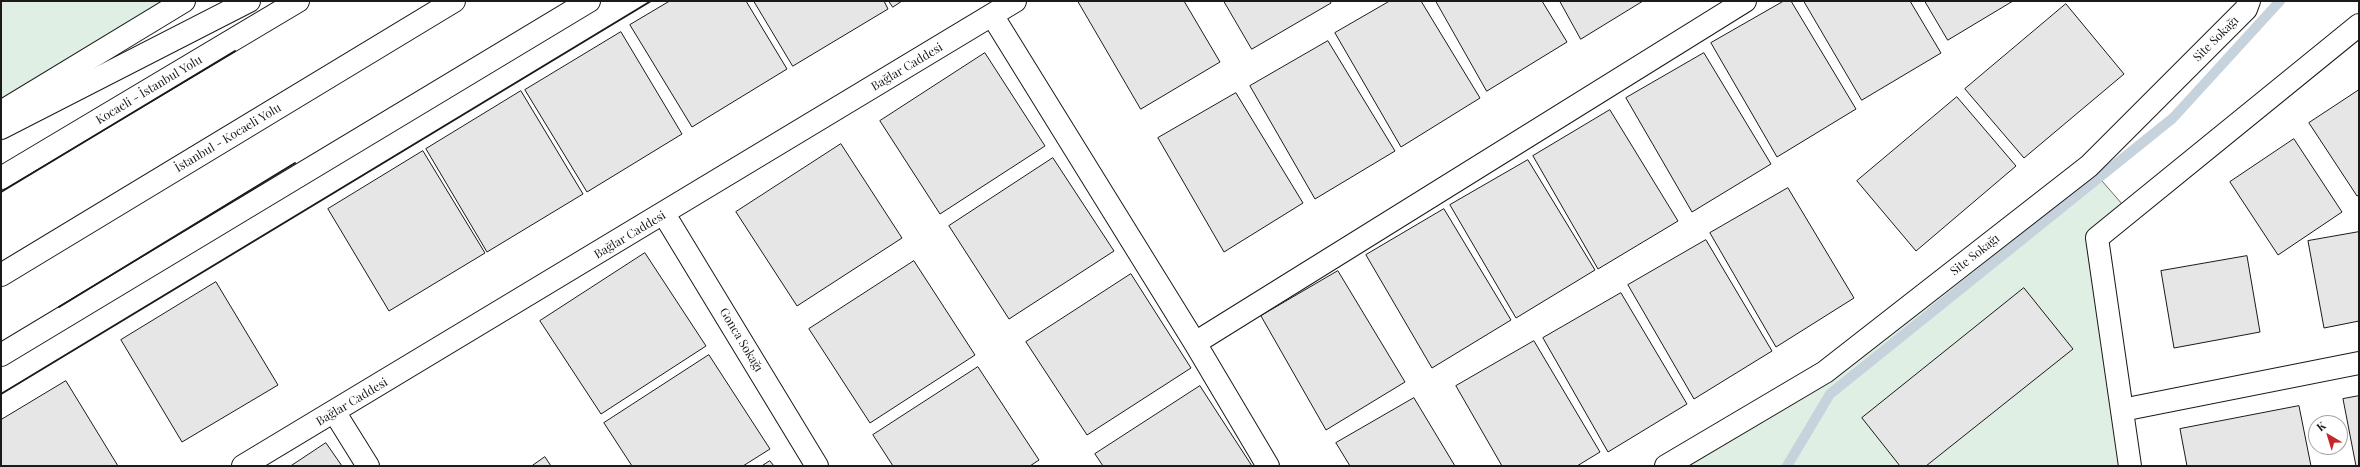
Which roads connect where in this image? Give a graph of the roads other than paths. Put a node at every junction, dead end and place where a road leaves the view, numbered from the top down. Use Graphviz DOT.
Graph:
graph roads {
  1 [pos="249,1"];
  2 [pos="298,1"];
  3 [pos="454,1"];
  4 [pos="589,1"];
  5 [pos="1015,1"];
  6 [pos="1745,1"];
  7 [pos="171,4"];
  8 [pos="2241,4"];
  9 [pos="992,15"];
  10 [pos="2359,25"];
  11 [pos="1,112"];
  12 [pos="1,128"];
  13 [pos="1,178"];
  14 [pos="664,214"];
  15 [pos="1,275"];
  16 [pos="1195,343"];
  17 [pos="1,354"];
  18 [pos="2359,363"];
  19 [pos="2122,410"];
  20 [pos="334,413"];
  21 [pos="243,466"];
  22 [pos="368,466"];
  23 [pos="817,466"];
  24 [pos="1268,466"];
  25 [pos="1666,466"];
  26 [pos="2130,466"];
  1 -- 12 [label="main road"];
  2 -- 13 [label="main road, Kocaeli - İstanbul Yolu"];
  3 -- 15 [label="main road, İstanbul - Kocaeli Yolu"];
  4 -- 17 [label="main road"];
  5 -- 9 [label="main road, Bağlar Caddesi"];
  6 -- 16 [label="main road"];
  7 -- 11 [label="main road"];
  8 -- 25 [label="main road, Site Sokağı"];
  9 -- 14 [label="main road, Bağlar Caddesi"];
  9 -- 16 [label="main road"];
  10 -- 19 [label="main road"];
  14 -- 20 [label="main road, Bağlar Caddesi"];
  14 -- 23 [label="main road, Gonca Sokağı"];
  16 -- 24 [label="main road"];
  18 -- 19 [label="main road"];
  19 -- 26 [label="main road"];
  20 -- 21 [label="main road, Bağlar Caddesi"];
  20 -- 22 [label="main road"];
}
